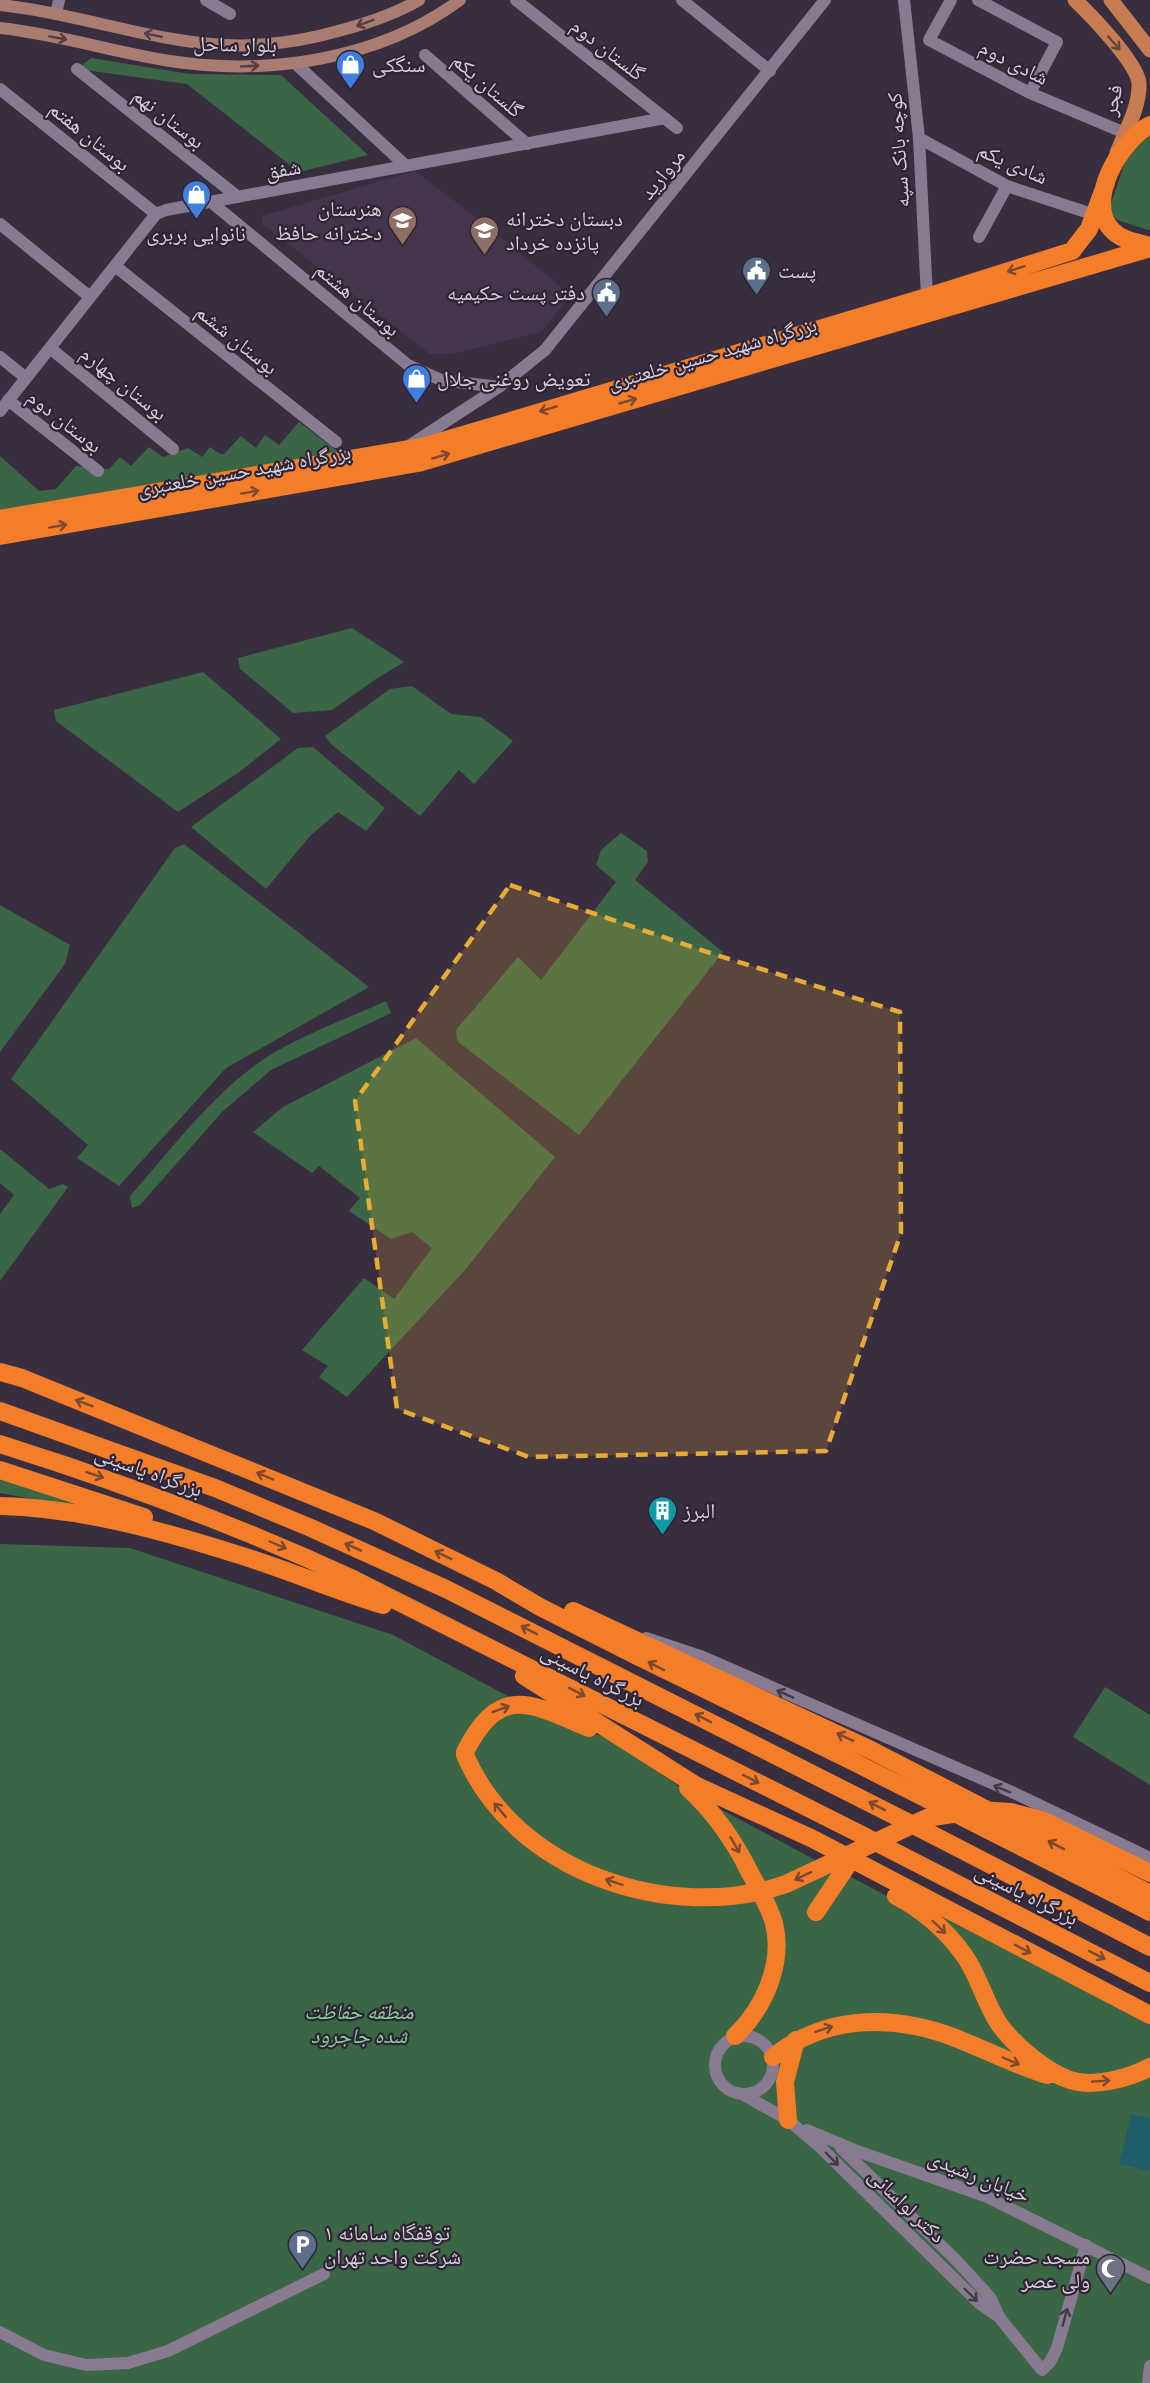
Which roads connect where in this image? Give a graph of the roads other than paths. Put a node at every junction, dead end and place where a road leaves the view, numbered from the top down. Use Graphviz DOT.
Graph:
graph roads {
  1 [pos="59,0"];
  2 [pos="206,0"];
  3 [pos="419,0"];
  4 [pos="460,0"];
  5 [pos="516,0"];
  6 [pos="682,0"];
  7 [pos="825,0"];
  8 [pos="904,0"];
  9 [pos="951,0"];
  10 [pos="978,0"];
  11 [pos="1075,0"];
  12 [pos="1111,0"];
  13 [pos="0,5"];
  14 [pos="56,14"];
  15 [pos="230,14"];
  16 [pos="0,28"];
  17 [pos="275,44"];
  18 [pos="1150,50"];
  19 [pos="425,55"];
  20 [pos="296,64"];
  21 [pos="76,69"];
  22 [pos="770,71"];
  23 [pos="0,89"];
  24 [pos="1029,93"];
  25 [pos="665,118"];
  26 [pos="1150,125"];
  27 [pos="677,128"];
  28 [pos="1125,133"];
  29 [pos="919,138"];
  30 [pos="526,144"];
  31 [pos="1116,158"];
  32 [pos="406,166"];
  33 [pos="1106,183"];
  34 [pos="1007,186"];
  35 [pos="238,197"];
  36 [pos="211,202"];
  37 [pos="156,214"];
  38 [pos="1095,214"];
  39 [pos="0,225"];
  40 [pos="979,237"];
  41 [pos="1150,247"];
  42 [pos="115,266"];
  43 [pos="90,297"];
  44 [pos="927,297"];
  45 [pos="50,348"];
  46 [pos="0,357"];
  47 [pos="26,378"];
  48 [pos="499,387"];
  49 [pos="8,400"];
  50 [pos="0,411"];
  51 [pos="336,442"];
  52 [pos="173,448"];
  53 [pos="404,449"];
  54 [pos="98,471"];
  55 [pos="0,519"];
  56 [pos="0,536"];
  57 [pos="0,1370"];
  58 [pos="0,1412"];
  59 [pos="0,1444"];
  60 [pos="0,1470"];
  61 [pos="0,1506"];
  62 [pos="237,1554"];
  63 [pos="496,1581"];
  64 [pos="427,1617"];
  65 [pos="450,1628"];
  66 [pos="611,1628"];
  67 [pos="631,1745"];
  68 [pos="669,1770"];
  69 [pos="708,1792"];
  70 [pos="858,1850"];
  71 [pos="1150,1858"];
  72 [pos="1150,1873"];
  73 [pos="1150,1894"];
  74 [pos="816,1912"];
  75 [pos="1150,1912"];
  76 [pos="1150,1947"];
  77 [pos="1150,1983"];
  78 [pos="1150,2015"];
  79 [pos="735,2036"];
  80 [pos="796,2040"];
  81 [pos="773,2056"];
  82 [pos="1150,2067"];
  83 [pos="1071,2080"];
  84 [pos="742,2094"];
  85 [pos="788,2120"];
  86 [pos="835,2143"];
  87 [pos="1086,2245"];
  88 [pos="324,2274"];
  89 [pos="1150,2278"];
  90 [pos="999,2317"];
  91 [pos="0,2332"];
  92 [pos="1150,2366"];
  93 [pos="1150,2372"];
  94 [pos="1148,2383"];
  1 -- 14 [label="street"];
  2 -- 15 [label="street"];
  3 -- 17 [label="main road, بلوار ساحل, one-way"];
  4 -- 20 [label="main road, بلوار ساحل"];
  5 -- 25 [label="street, گلستان دوم"];
  6 -- 22 [label="street"];
  7 -- 22 [label="street, مروارید"];
  8 -- 29 [label="street, کوچه بانک سپه"];
  9 -- 24 [label="street, شادی دوم"];
  10 -- 24 [label="street"];
  11 -- 28 [label="main road, فجر, one-way"];
  12 -- 18 [label="main road"];
  13 -- 14 [label="main road, بلوار ساحل"];
  17 -- 14 [label="main road, بلوار ساحل, one-way"];
  16 -- 20 [label="main road, بلوار ساحل, one-way"];
  17 -- 20 [label="main road"];
  19 -- 30 [label="street, گلستان یکم"];
  20 -- 32 [label="street"];
  21 -- 35 [label="street, بوستان نهم"];
  22 -- 48 [label="street, مروارید"];
  23 -- 37 [label="street, بوستان هفتم"];
  24 -- 28 [label="street, شادی دوم"];
  25 -- 27 [label="street, گلستان دوم"];
  25 -- 30 [label="street, شفق"];
  26 -- 31 [label="highway"];
  28 -- 31 [label="main road, فجر"];
  29 -- 34 [label="street, شادی یکم"];
  29 -- 44 [label="street, کوچه بانک سپه"];
  30 -- 32 [label="street, شفق"];
  31 -- 33 [label="highway"];
  32 -- 35 [label="street, شفق"];
  33 -- 38 [label="highway, بزرگراه شهید حسین خلعتبری"];
  33 -- 41 [label="highway"];
  34 -- 38 [label="street, شادی یکم"];
  34 -- 40 [label="street"];
  35 -- 36 [label="street, شفق"];
  36 -- 37 [label="street, شفق"];
  36 -- 48 [label="street, بوستان هشتم"];
  37 -- 42 [label="street"];
  38 -- 44 [label="highway, بزرگراه شهید حسین خلعتبری, one-way"];
  39 -- 43 [label="street"];
  56 -- 41 [label="highway, بزرگراه شهید حسین خلعتبری, one-way"];
  42 -- 43 [label="street"];
  42 -- 51 [label="street, بوستان ششم"];
  43 -- 45 [label="street"];
  44 -- 53 [label="highway, بزرگراه شهید حسین خلعتبری, one-way"];
  45 -- 47 [label="street"];
  45 -- 52 [label="street, بوستان چهارم"];
  46 -- 47 [label="street"];
  47 -- 49 [label="street"];
  48 -- 53 [label="street, مروارید"];
  49 -- 50 [label="street"];
  49 -- 54 [label="street, بوستان دوم"];
  53 -- 55 [label="highway, بزرگراه شهید حسین خلعتبری"];
  63 -- 57 [label="highway, one-way"];
  76 -- 58 [label="highway, بزرگراه یاسینی, one-way"];
  59 -- 64 [label="highway, بزرگراه یاسینی, one-way"];
  60 -- 62 [label="highway"];
  61 -- 62 [label="highway"];
  62 -- 64 [label="highway"];
  63 -- 66 [label="highway"];
  75 -- 63 [label="highway, one-way"];
  64 -- 65 [label="highway, بزرگراه یاسینی"];
  65 -- 67 [label="highway"];
  65 -- 77 [label="highway, بزرگراه یاسینی, one-way"];
  71 -- 66 [label="street, one-way"];
  73 -- 66 [label="highway, one-way"];
  67 -- 68 [label="highway"];
  70 -- 67 [label="highway, one-way"];
  68 -- 69 [label="highway"];
  68 -- 79 [label="highway, one-way"];
  69 -- 78 [label="highway, one-way"];
  69 -- 83 [label="highway, one-way"];
  70 -- 72 [label="highway"];
  70 -- 74 [label="highway"];
  79 -- 81 [label="street"];
  79 -- 84 [label="street"];
  80 -- 81 [label="highway"];
  80 -- 83 [label="highway, one-way"];
  80 -- 85 [label="highway"];
  81 -- 84 [label="street"];
  83 -- 82 [label="highway, one-way"];
  84 -- 85 [label="street"];
  85 -- 86 [label="street, خیابان رشیدی"];
  85 -- 90 [label="street, دکتر لواسانی, one-way"];
  86 -- 87 [label="street, خیابان رشیدی"];
  86 -- 90 [label="street, دکتر لواسانی"];
  87 -- 89 [label="street, خیابان رشیدی"];
  90 -- 87 [label="street, دکتر لواسانی, one-way"];
  88 -- 91 [label="street"];
  92 -- 93 [label="street"];
  93 -- 94 [label="street"];
}
